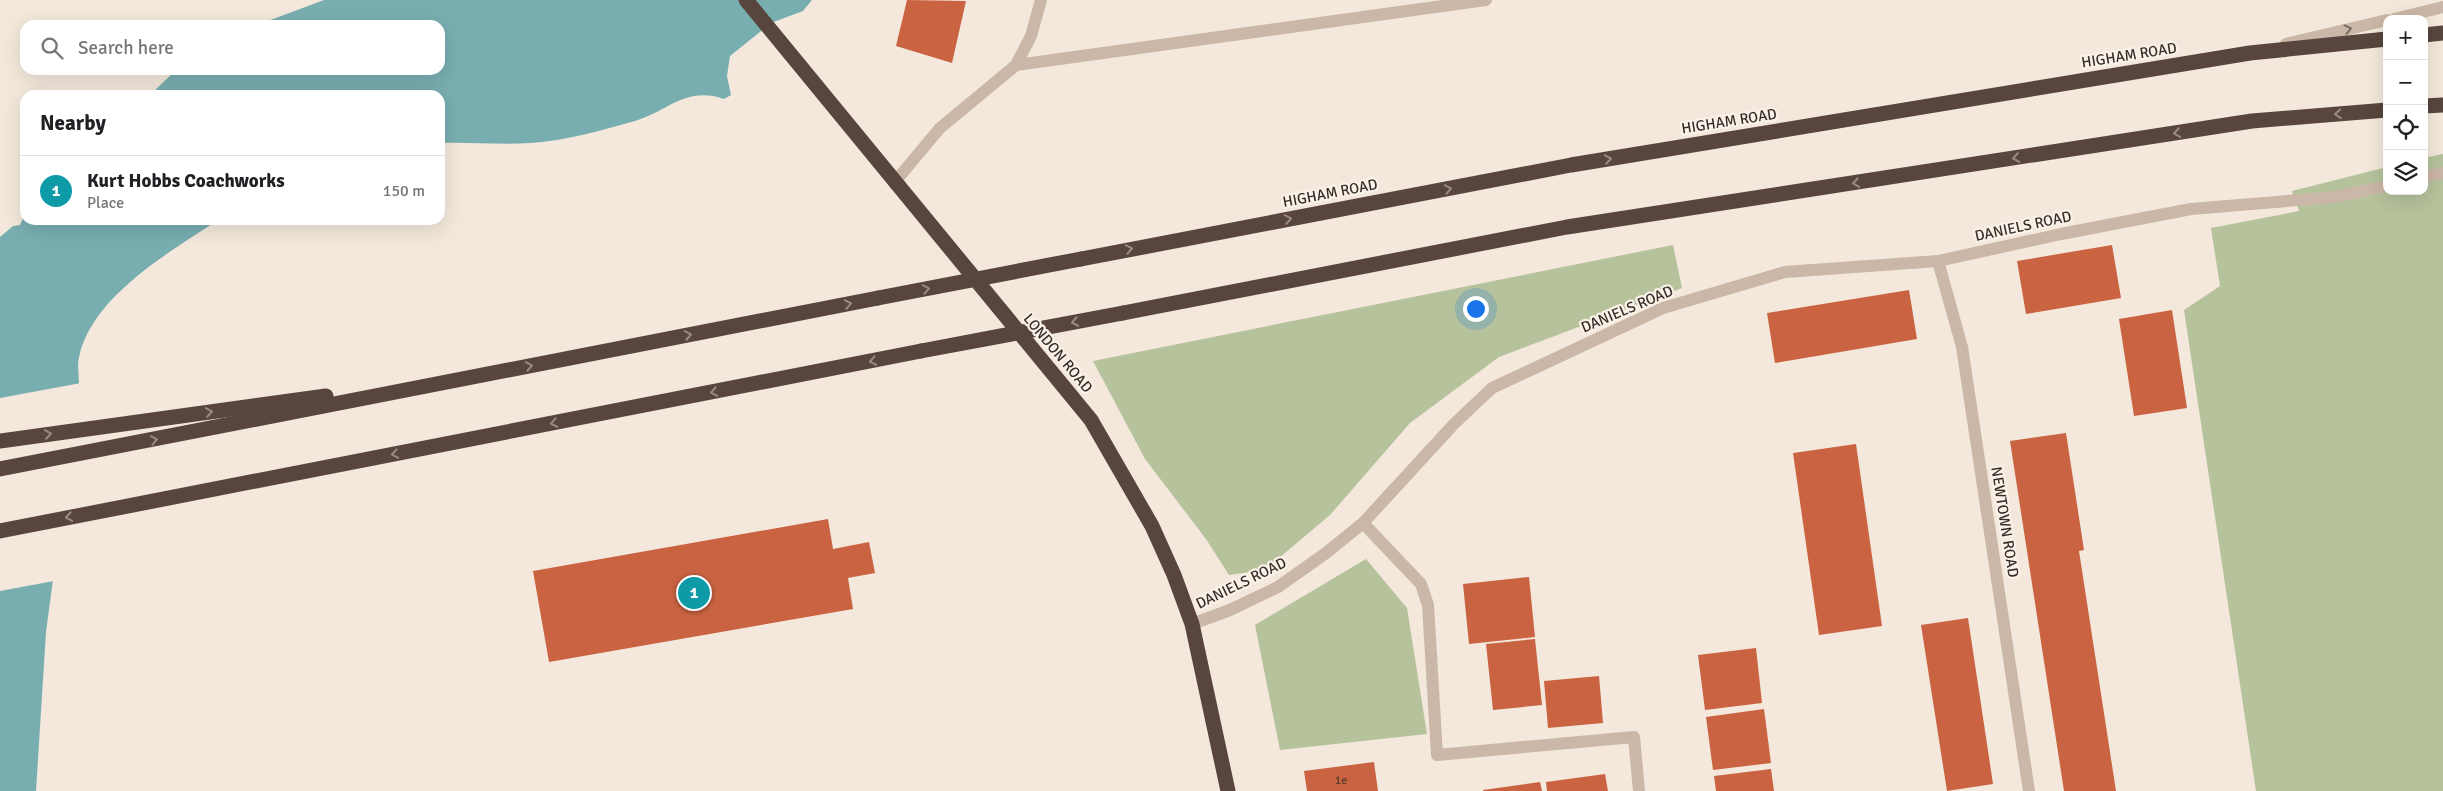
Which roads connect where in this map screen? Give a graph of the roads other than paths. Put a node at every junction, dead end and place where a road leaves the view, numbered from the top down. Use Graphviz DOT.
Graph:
graph roads {
  1 [pos="746,0"];
  2 [pos="1041,0"];
  3 [pos="1486,0"];
  4 [pos="2443,7"];
  5 [pos="2410,15"];
  6 [pos="2383,21"];
  7 [pos="2443,33"];
  8 [pos="2428,35"];
  9 [pos="2383,39"];
  10 [pos="2250,52"];
  11 [pos="1016,64"];
  12 [pos="2443,105"];
  13 [pos="2428,106"];
  14 [pos="2383,110"];
  15 [pos="2443,173"];
  16 [pos="2428,176"];
  17 [pos="894,183"];
  18 [pos="2383,187"];
  19 [pos="1938,261"];
  20 [pos="481,375"];
  21 [pos="0,441"];
  22 [pos="0,469"];
  23 [pos="38,523"];
  24 [pos="1363,523"];
  25 [pos="0,530"];
  26 [pos="0,535"];
  27 [pos="1192,624"];
  28 [pos="1228,791"];
  29 [pos="1639,791"];
  30 [pos="2029,791"];
  1 -- 17 [label="highway, LONDON ROAD"];
  2 -- 11 [label="street"];
  3 -- 11 [label="street"];
  4 -- 5 [label="street"];
  10 -- 6 [label="street, one-way"];
  7 -- 8 [label="highway"];
  9 -- 10 [label="highway, HIGHAM ROAD"];
  20 -- 10 [label="highway, HIGHAM ROAD, one-way, bridge"];
  11 -- 17 [label="street"];
  12 -- 13 [label="highway"];
  14 -- 23 [label="highway, one-way, bridge"];
  15 -- 16 [label="street"];
  17 -- 27 [label="highway, LONDON ROAD"];
  18 -- 19 [label="street, DANIELS ROAD"];
  19 -- 24 [label="street, DANIELS ROAD"];
  19 -- 30 [label="street, NEWTOWN ROAD"];
  21 -- 20 [label="highway, one-way"];
  22 -- 20 [label="highway, one-way"];
  23 -- 25 [label="highway"];
  23 -- 26 [label="highway"];
  24 -- 27 [label="street, DANIELS ROAD"];
  24 -- 29 [label="street"];
  27 -- 28 [label="highway, LONDON ROAD"];
}
